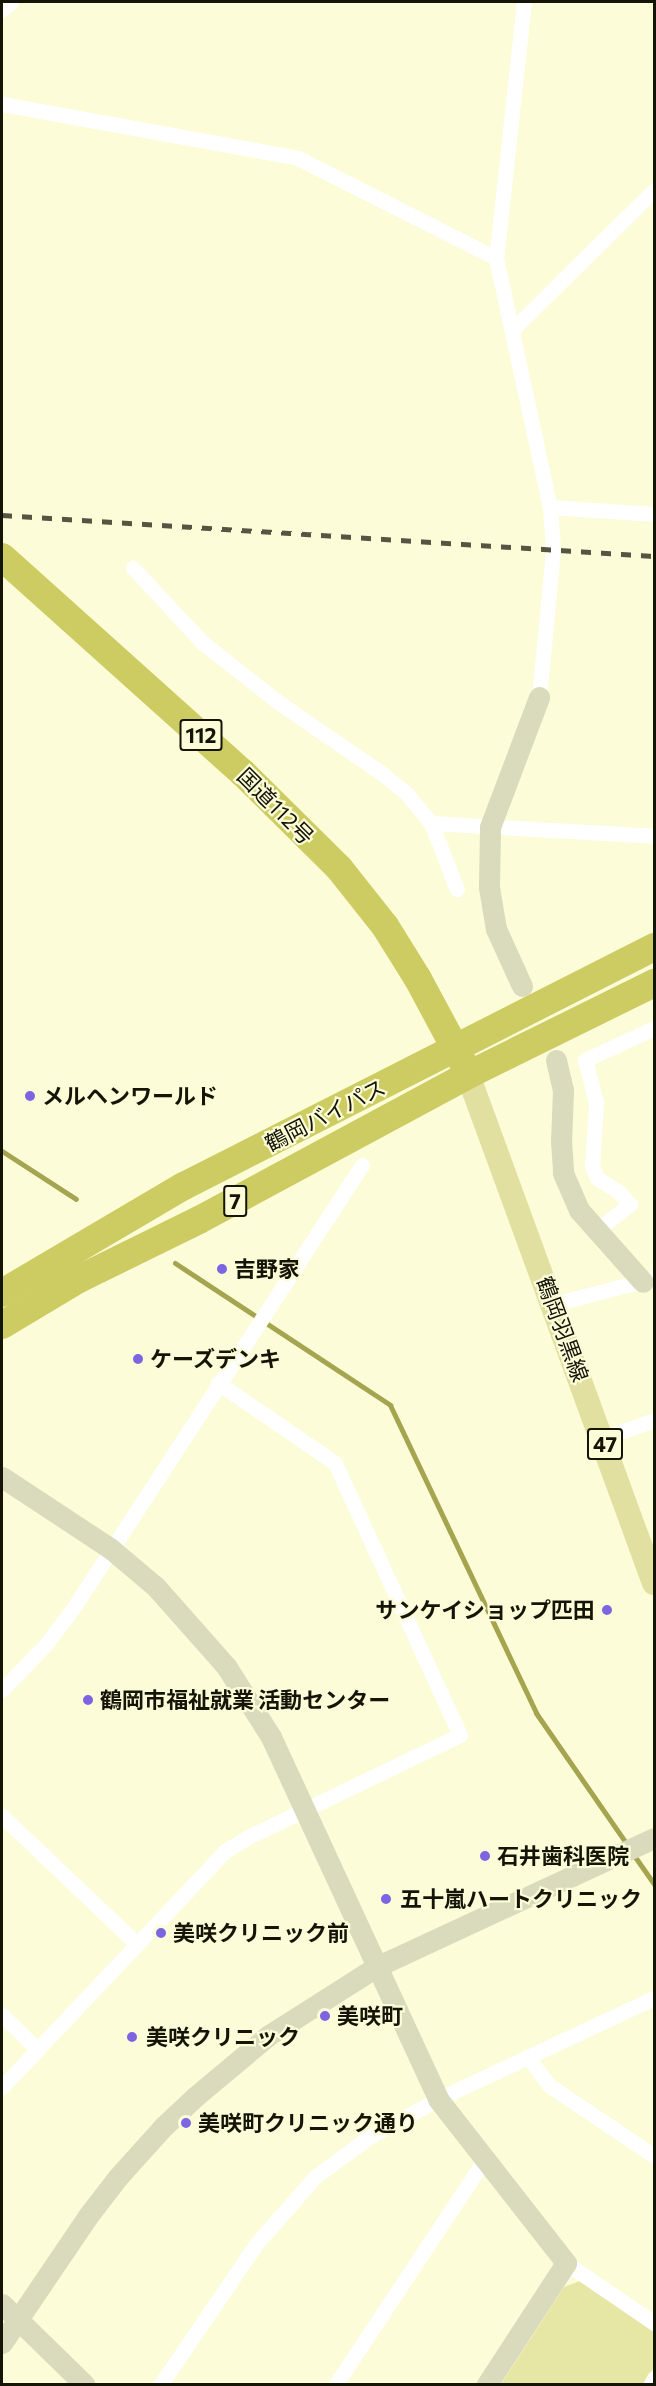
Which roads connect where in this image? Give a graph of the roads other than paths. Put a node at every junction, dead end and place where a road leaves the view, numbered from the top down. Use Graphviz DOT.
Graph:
graph roads {
  1 [pos="11,2"];
  2 [pos="524,2"];
  3 [pos="2,10"];
  4 [pos="2,104"];
  5 [pos="654,190"];
  6 [pos="496,258"];
  7 [pos="513,329"];
  8 [pos="550,507"];
  9 [pos="654,514"];
  10 [pos="2,558"];
  11 [pos="133,568"];
  12 [pos="539,697"];
  13 [pos="431,823"];
  14 [pos="490,826"];
  15 [pos="654,837"];
  16 [pos="457,889"];
  17 [pos="654,947"];
  18 [pos="654,983"];
  19 [pos="522,986"];
  20 [pos="654,1028"];
  21 [pos="455,1047"];
  22 [pos="556,1060"];
  23 [pos="468,1075"];
  24 [pos="362,1165"];
  25 [pos="597,1230"];
  26 [pos="649,1280"];
  27 [pos="2,1293"];
  28 [pos="554,1304"];
  29 [pos="2,1325"];
  30 [pos="218,1383"];
  31 [pos="654,1420"];
  32 [pos="603,1438"];
  33 [pos="2,1477"];
  34 [pos="111,1549"];
  35 [pos="654,1583"];
  36 [pos="2,1690"];
  37 [pos="304,1810"];
  38 [pos="2,1816"];
  39 [pos="654,1838"];
  40 [pos="137,1944"];
  41 [pos="376,1967"];
  42 [pos="654,1998"];
  43 [pos="2,2015"];
  44 [pos="37,2049"];
  45 [pos="529,2059"];
  46 [pos="2,2086"];
  47 [pos="438,2100"];
  48 [pos="654,2155"];
  49 [pos="484,2160"];
  50 [pos="566,2263"];
  51 [pos="2,2304"];
  52 [pos="18,2320"];
  53 [pos="654,2323"];
  54 [pos="2,2343"];
  55 [pos="654,2378"];
  56 [pos="84,2385"];
  57 [pos="160,2385"];
  58 [pos="336,2385"];
  59 [pos="487,2385"];
  60 [pos="651,2385"];
  1 -- 3 [label="street"];
  2 -- 6 [label="street"];
  4 -- 6 [label="street"];
  5 -- 7 [label="street"];
  6 -- 7 [label="street"];
  7 -- 8 [label="street"];
  8 -- 9 [label="street"];
  8 -- 12 [label="street"];
  10 -- 21 [label="highway, 国道112号 / 112"];
  11 -- 13 [label="street"];
  12 -- 14 [label="street"];
  13 -- 14 [label="street"];
  13 -- 16 [label="street"];
  14 -- 15 [label="street"];
  14 -- 19 [label="street"];
  17 -- 21 [label="highway, 鶴岡バイパス / 7"];
  18 -- 23 [label="highway, 鶴岡バイパス / 7"];
  20 -- 25 [label="street"];
  21 -- 23 [label="highway, 国道112号 / 112"];
  21 -- 27 [label="highway, 鶴岡バイパス / 7"];
  22 -- 25 [label="street"];
  23 -- 28 [label="main road, 鶴岡羽黒線 / 47"];
  23 -- 29 [label="highway, 鶴岡バイパス / 7"];
  24 -- 30 [label="street"];
  25 -- 26 [label="street"];
  26 -- 28 [label="street"];
  28 -- 32 [label="main road, 鶴岡羽黒線 / 47"];
  30 -- 34 [label="street"];
  30 -- 37 [label="street"];
  31 -- 32 [label="street"];
  32 -- 35 [label="main road, 鶴岡羽黒線 / 47"];
  33 -- 34 [label="street"];
  34 -- 36 [label="street"];
  34 -- 37 [label="street"];
  37 -- 40 [label="street"];
  37 -- 41 [label="street"];
  38 -- 40 [label="street"];
  39 -- 41 [label="street"];
  40 -- 44 [label="street"];
  41 -- 47 [label="street"];
  41 -- 52 [label="street"];
  42 -- 45 [label="street"];
  43 -- 44 [label="street"];
  44 -- 46 [label="street"];
  45 -- 47 [label="street"];
  45 -- 48 [label="street"];
  47 -- 49 [label="street"];
  47 -- 57 [label="street"];
  49 -- 50 [label="street"];
  49 -- 58 [label="street"];
  50 -- 53 [label="street"];
  50 -- 59 [label="street"];
  51 -- 52 [label="street"];
  52 -- 54 [label="street"];
  52 -- 56 [label="street"];
  55 -- 60 [label="street"];
}
